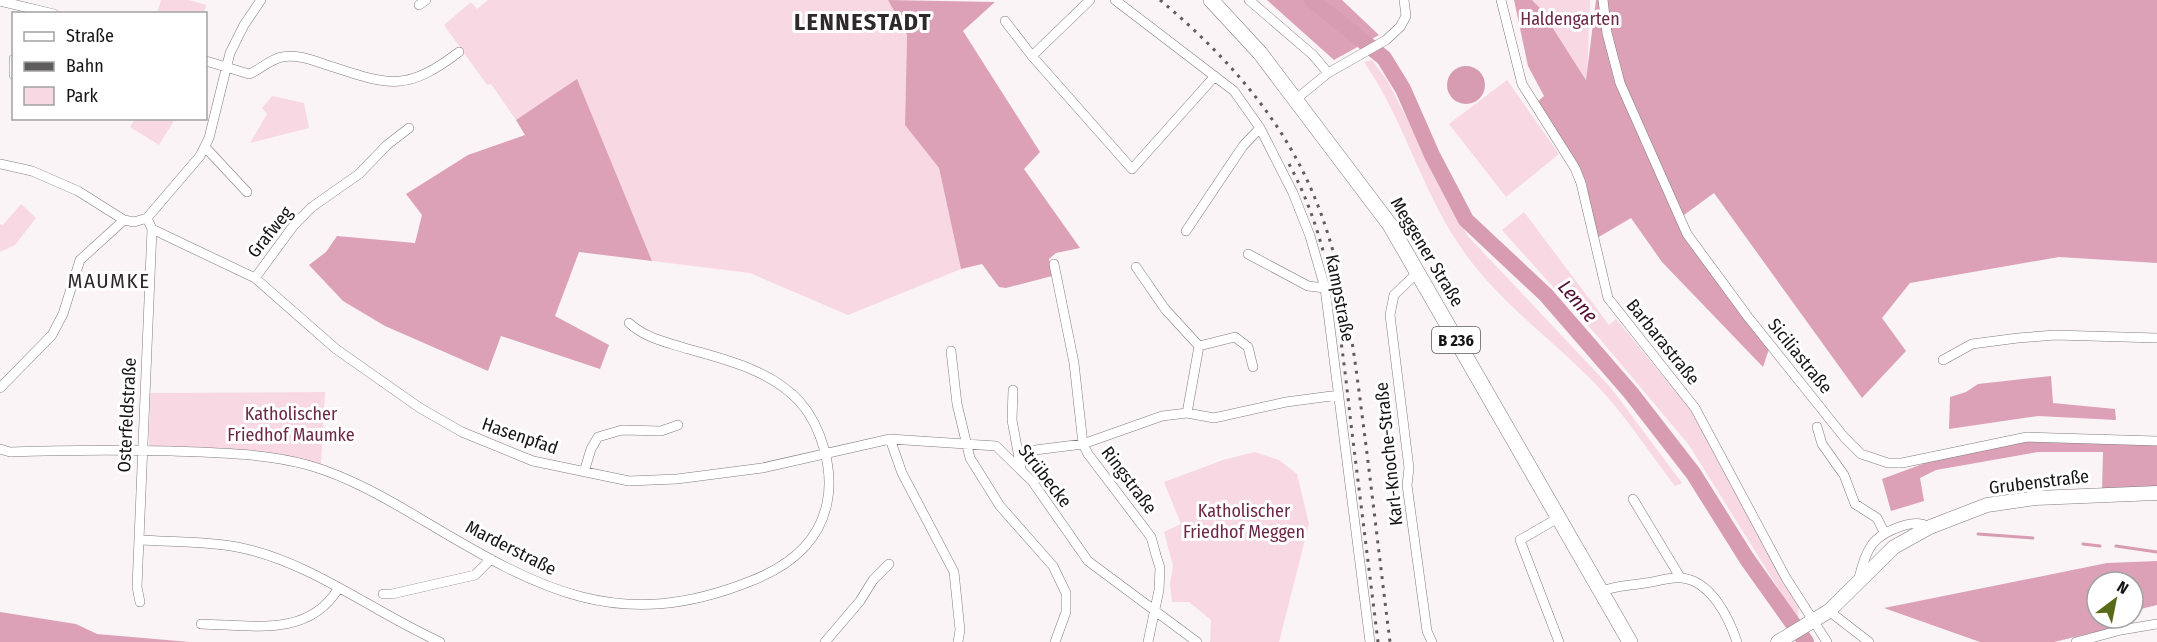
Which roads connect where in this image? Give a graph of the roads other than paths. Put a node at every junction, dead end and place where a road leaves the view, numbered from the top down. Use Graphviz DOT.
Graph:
graph roads {
  1 [pos="261,0"];
  2 [pos="1090,0"];
  3 [pos="1115,0"];
  4 [pos="1211,0"];
  5 [pos="1249,0"];
  6 [pos="1501,0"];
  7 [pos="1603,0"];
  8 [pos="0,1"];
  9 [pos="1406,1"];
  10 [pos="28,10"];
  11 [pos="1005,21"];
  12 [pos="459,52"];
  13 [pos="1032,56"];
  14 [pos="207,61"];
  15 [pos="227,68"];
  16 [pos="1328,73"];
  17 [pos="1215,76"];
  18 [pos="1295,100"];
  19 [pos="409,128"];
  20 [pos="1260,128"];
  21 [pos="205,147"];
  22 [pos="0,164"];
  23 [pos="247,192"];
  24 [pos="147,218"];
  25 [pos="124,220"];
  26 [pos="152,229"];
  27 [pos="1186,231"];
  28 [pos="1248,254"];
  29 [pos="1054,264"];
  30 [pos="1136,267"];
  31 [pos="1417,273"];
  32 [pos="255,278"];
  33 [pos="1325,288"];
  34 [pos="629,323"];
  35 [pos="2157,338"];
  36 [pos="1199,346"];
  37 [pos="951,351"];
  38 [pos="1943,360"];
  39 [pos="1253,367"];
  40 [pos="0,388"];
  41 [pos="1013,390"];
  42 [pos="1339,395"];
  43 [pos="1187,414"];
  44 [pos="678,425"];
  45 [pos="1817,427"];
  46 [pos="890,439"];
  47 [pos="2157,441"];
  48 [pos="968,443"];
  49 [pos="1083,444"];
  50 [pos="0,449"];
  51 [pos="141,450"];
  52 [pos="1035,450"];
  53 [pos="824,454"];
  54 [pos="1021,469"];
  55 [pos="584,472"];
  56 [pos="2157,493"];
  57 [pos="1632,500"];
  58 [pos="1558,518"];
  59 [pos="1930,527"];
  60 [pos="1884,532"];
  61 [pos="140,540"];
  62 [pos="491,559"];
  63 [pos="889,564"];
  64 [pos="1680,577"];
  65 [pos="1856,586"];
  66 [pos="338,589"];
  67 [pos="1600,592"];
  68 [pos="383,594"];
  69 [pos="140,602"];
  70 [pos="1154,610"];
  71 [pos="1829,611"];
  72 [pos="1814,622"];
  73 [pos="201,624"];
  74 [pos="2157,624"];
  75 [pos="440,642"];
  76 [pos="825,642"];
  77 [pos="958,642"];
  78 [pos="1055,642"];
  79 [pos="1148,642"];
  80 [pos="1197,642"];
  81 [pos="1370,642"];
  82 [pos="1432,642"];
  83 [pos="1559,642"];
  84 [pos="1630,642"];
  85 [pos="1737,642"];
  86 [pos="1778,642"];
  87 [pos="1827,642"];
  88 [pos="1869,642"];
  89 [pos="2076,642"];
  1 -- 15 [label="street"];
  2 -- 13 [label="street"];
  3 -- 17 [label="street, Kampstraße"];
  4 -- 18 [label="main road, Meggener Straße / B 236"];
  5 -- 16 [label="street"];
  6 -- 72 [label="street, Barbarastraße"];
  7 -- 47 [label="street, Siciliastraße"];
  8 -- 10 [label="street"];
  9 -- 16 [label="street"];
  11 -- 13 [label="street"];
  12 -- 15 [label="street"];
  13 -- 17 [label="street"];
  14 -- 15 [label="street"];
  15 -- 21 [label="street"];
  16 -- 18 [label="street"];
  17 -- 20 [label="street, Kampstraße"];
  18 -- 31 [label="main road, Meggener Straße / B 236"];
  19 -- 32 [label="street, Grafweg"];
  20 -- 27 [label="street"];
  20 -- 33 [label="street, Kampstraße"];
  21 -- 23 [label="street"];
  21 -- 24 [label="street"];
  22 -- 25 [label="street"];
  24 -- 25 [label="street"];
  24 -- 26 [label="street"];
  25 -- 40 [label="street"];
  26 -- 32 [label="street, Grafweg"];
  26 -- 51 [label="street, Osterfeldstraße"];
  28 -- 33 [label="street"];
  29 -- 49 [label="street, Ringstraße"];
  30 -- 36 [label="street"];
  31 -- 58 [label="main road, Meggener Straße / B 236"];
  31 -- 82 [label="street, Karl-Knoche-Straße"];
  32 -- 55 [label="street, Hasenpfad"];
  33 -- 42 [label="street, Kampstraße"];
  34 -- 53 [label="street, Marderstraße"];
  35 -- 38 [label="street"];
  36 -- 39 [label="street"];
  36 -- 43 [label="street"];
  37 -- 48 [label="street"];
  41 -- 54 [label="street"];
  42 -- 43 [label="street"];
  42 -- 81 [label="street, Kampstraße"];
  43 -- 49 [label="street"];
  44 -- 55 [label="street"];
  45 -- 60 [label="street"];
  46 -- 48 [label="street, Strübecke"];
  46 -- 53 [label="street, Strübecke"];
  46 -- 77 [label="street"];
  48 -- 54 [label="street, Strübecke"];
  48 -- 78 [label="street"];
  49 -- 52 [label="street"];
  49 -- 70 [label="street, Ringstraße"];
  50 -- 51 [label="street, Marderstraße"];
  51 -- 61 [label="street, Osterfeldstraße"];
  51 -- 62 [label="street, Marderstraße"];
  53 -- 55 [label="street, Hasenpfad"];
  53 -- 62 [label="street, Marderstraße"];
  54 -- 70 [label="street, Strübecke"];
  56 -- 59 [label="main road, Grubenstraße"];
  57 -- 64 [label="street"];
  58 -- 67 [label="main road, Meggener Straße / B 236"];
  58 -- 83 [label="street"];
  59 -- 60 [label="street, Grubenstraße"];
  59 -- 65 [label="main road, Grubenstraße"];
  60 -- 65 [label="street, Grubenstraße"];
  61 -- 66 [label="street"];
  61 -- 69 [label="street, Osterfeldstraße"];
  62 -- 68 [label="street"];
  63 -- 76 [label="street"];
  64 -- 67 [label="street"];
  64 -- 85 [label="street"];
  65 -- 71 [label="main road, Grubenstraße"];
  66 -- 73 [label="street"];
  66 -- 75 [label="street"];
  67 -- 84 [label="main road, Meggener Straße / B 236"];
  70 -- 79 [label="street, Ringstraße"];
  70 -- 80 [label="street, Strübecke"];
  71 -- 72 [label="main road, Grubenstraße"];
  71 -- 88 [label="street"];
  72 -- 86 [label="main road, Grubenstraße"];
  72 -- 87 [label="street, Barbarastraße"];
  74 -- 89 [label="street"];
}
